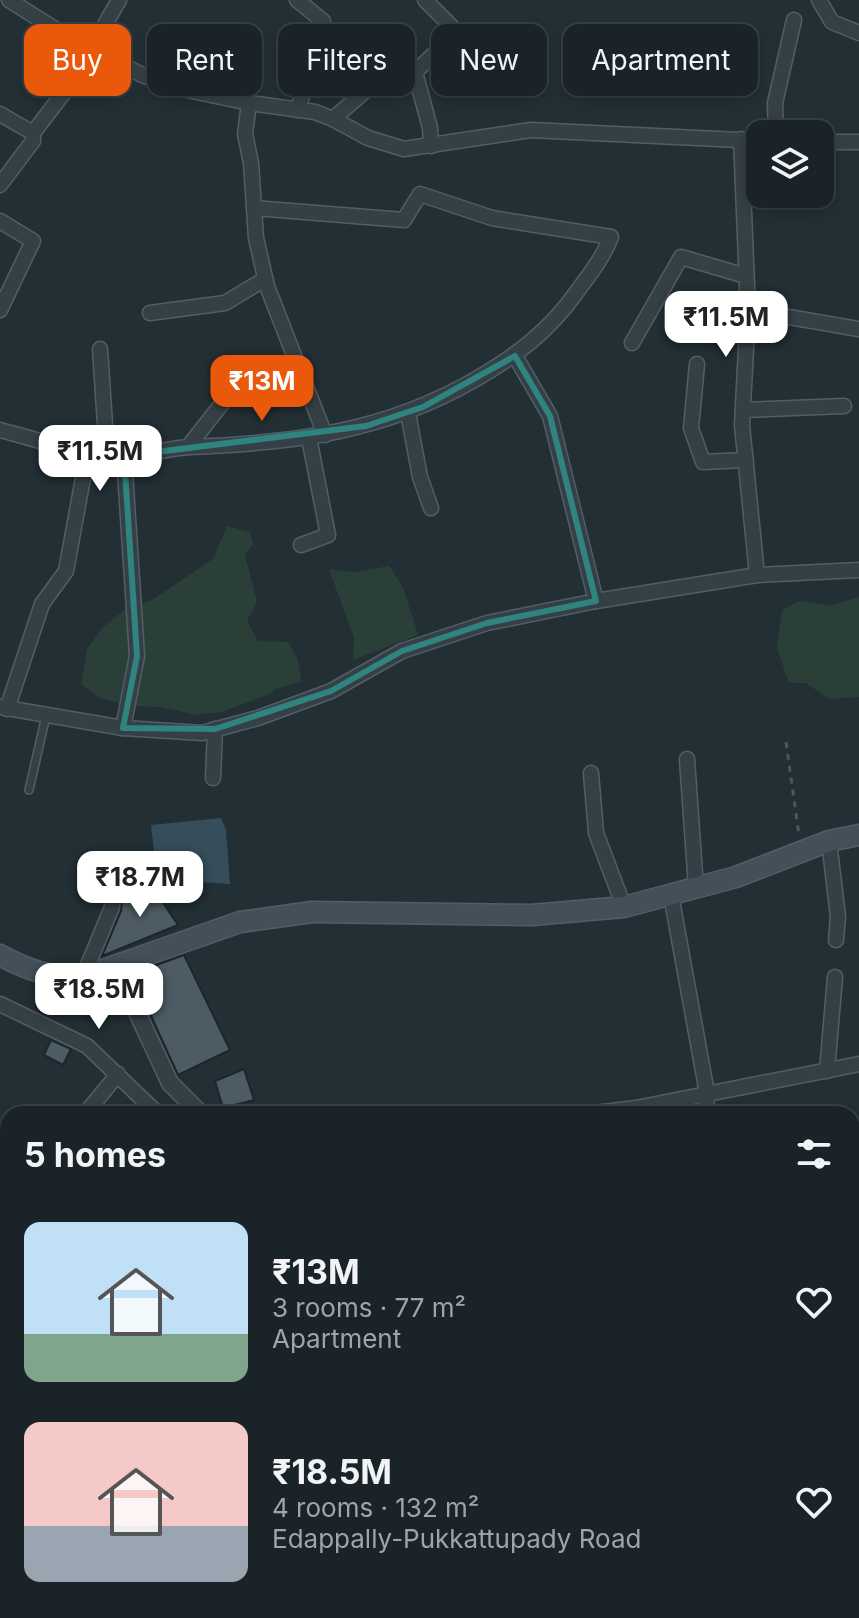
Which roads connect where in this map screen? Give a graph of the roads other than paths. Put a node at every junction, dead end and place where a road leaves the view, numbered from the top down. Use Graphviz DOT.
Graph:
graph roads {
  1 [pos="9,0"];
  2 [pos="119,0"];
  3 [pos="297,0"];
  4 [pos="425,0"];
  5 [pos="819,0"];
  6 [pos="794,20"];
  7 [pos="49,24"];
  8 [pos="106,24"];
  9 [pos="859,33"];
  10 [pos="131,70"];
  11 [pos="415,72"];
  12 [pos="62,96"];
  13 [pos="359,96"];
  14 [pos="249,103"];
  15 [pos="298,110"];
  16 [pos="0,114"];
  17 [pos="333,119"];
  18 [pos="776,120"];
  19 [pos="33,133"];
  20 [pos="741,139"];
  21 [pos="746,140"];
  22 [pos="834,142"];
  23 [pos="859,142"];
  24 [pos="431,146"];
  25 [pos="0,185"];
  26 [pos="254,208"];
  27 [pos="0,221"];
  28 [pos="746,276"];
  29 [pos="265,279"];
  30 [pos="0,310"];
  31 [pos="748,310"];
  32 [pos="150,313"];
  33 [pos="859,329"];
  34 [pos="632,343"];
  35 [pos="100,349"];
  36 [pos="515,356"];
  37 [pos="697,364"];
  38 [pos="249,369"];
  39 [pos="844,406"];
  40 [pos="743,410"];
  41 [pos="408,413"];
  42 [pos="0,430"];
  43 [pos="325,435"];
  44 [pos="309,438"];
  45 [pos="188,447"];
  46 [pos="88,451"];
  47 [pos="107,455"];
  48 [pos="124,456"];
  49 [pos="746,460"];
  50 [pos="431,508"];
  51 [pos="301,545"];
  52 [pos="859,570"];
  53 [pos="757,575"];
  54 [pos="596,601"];
  55 [pos="4,708"];
  56 [pos="46,716"];
  57 [pos="123,728"];
  58 [pos="215,729"];
  59 [pos="687,759"];
  60 [pos="591,773"];
  61 [pos="213,778"];
  62 [pos="29,790"];
  63 [pos="859,835"];
  64 [pos="829,841"];
  65 [pos="113,887"];
  66 [pos="696,888"];
  67 [pos="671,895"];
  68 [pos="624,907"];
  69 [pos="836,940"];
  70 [pos="0,955"];
  71 [pos="116,967"];
  72 [pos="83,977"];
  73 [pos="835,977"];
  74 [pos="0,1004"];
  75 [pos="859,1064"];
  76 [pos="827,1071"];
  77 [pos="118,1074"];
  78 [pos="707,1093"];
  79 [pos="92,1106"];
  80 [pos="150,1106"];
  81 [pos="193,1106"];
  82 [pos="645,1106"];
  83 [pos="706,1106"];
  1 -- 7 [label="street"];
  2 -- 8 [label="street"];
  3 -- 15 [label="street"];
  4 -- 11 [label="street"];
  5 -- 9 [label="street"];
  6 -- 18 [label="street"];
  10 -- 14 [label="street"];
  11 -- 24 [label="street"];
  12 -- 19 [label="street"];
  13 -- 17 [label="street"];
  14 -- 15 [label="street"];
  14 -- 26 [label="street"];
  15 -- 17 [label="street"];
  16 -- 19 [label="street"];
  17 -- 24 [label="street"];
  19 -- 25 [label="street"];
  20 -- 21 [label="street"];
  20 -- 24 [label="street"];
  20 -- 28 [label="street"];
  22 -- 23 [label="street"];
  26 -- 29 [label="street"];
  26 -- 36 [label="street"];
  27 -- 30 [label="street"];
  28 -- 31 [label="street"];
  28 -- 34 [label="street"];
  29 -- 32 [label="street"];
  29 -- 43 [label="street"];
  31 -- 33 [label="street"];
  31 -- 40 [label="street"];
  35 -- 47 [label="street"];
  36 -- 41 [label="street"];
  36 -- 54 [label="street"];
  37 -- 49 [label="street"];
  38 -- 45 [label="street"];
  39 -- 40 [label="street"];
  40 -- 49 [label="street"];
  41 -- 43 [label="street"];
  41 -- 50 [label="street"];
  42 -- 46 [label="street"];
  43 -- 44 [label="street"];
  44 -- 45 [label="street"];
  44 -- 51 [label="street"];
  45 -- 48 [label="street"];
  46 -- 47 [label="street"];
  46 -- 55 [label="street"];
  47 -- 48 [label="street"];
  48 -- 57 [label="street"];
  49 -- 53 [label="street"];
  52 -- 53 [label="street"];
  53 -- 54 [label="street"];
  54 -- 58 [label="street"];
  55 -- 56 [label="street"];
  56 -- 57 [label="street"];
  56 -- 62 [label="lane"];
  57 -- 58 [label="street"];
  58 -- 61 [label="street"];
  59 -- 66 [label="street"];
  60 -- 68 [label="street"];
  63 -- 64 [label="main road"];
  64 -- 66 [label="main road"];
  64 -- 69 [label="street"];
  65 -- 72 [label="street"];
  66 -- 67 [label="main road"];
  67 -- 68 [label="main road"];
  67 -- 78 [label="street"];
  68 -- 71 [label="main road"];
  70 -- 72 [label="main road"];
  71 -- 72 [label="main road"];
  71 -- 81 [label="street"];
  73 -- 76 [label="street"];
  74 -- 77 [label="street"];
  75 -- 76 [label="street"];
  76 -- 78 [label="street"];
  77 -- 79 [label="street"];
  77 -- 80 [label="street"];
  78 -- 82 [label="street"];
  78 -- 83 [label="street"];
}
